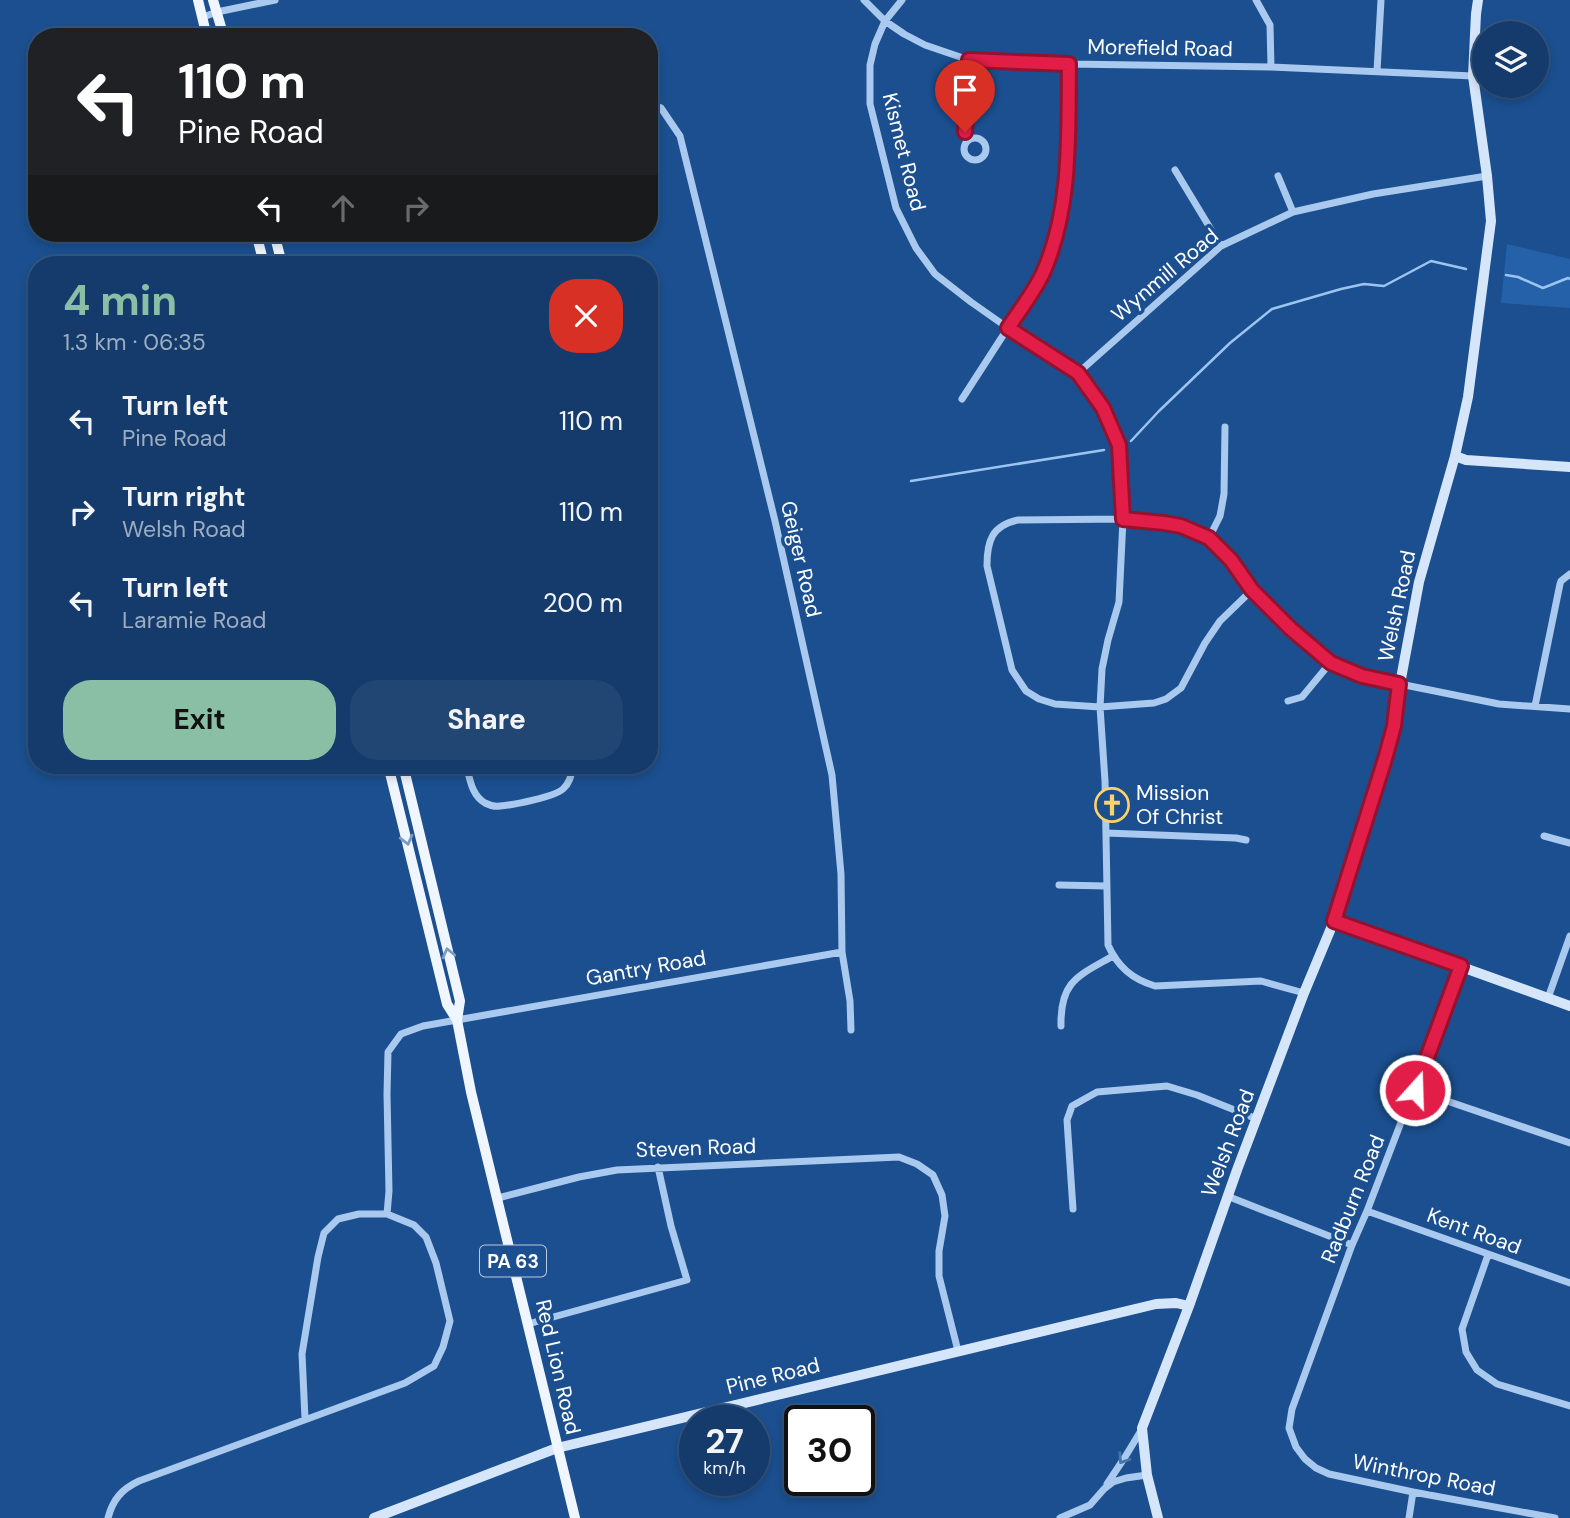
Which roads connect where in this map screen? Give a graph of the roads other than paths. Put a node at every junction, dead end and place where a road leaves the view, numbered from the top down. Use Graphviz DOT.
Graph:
graph roads {
  1 [pos="198,0"];
  2 [pos="213,0"];
  3 [pos="275,0"];
  4 [pos="864,0"];
  5 [pos="902,0"];
  6 [pos="1256,0"];
  7 [pos="1381,0"];
  8 [pos="1478,0"];
  9 [pos="217,12"];
  10 [pos="203,18"];
  11 [pos="885,21"];
  12 [pos="1476,21"];
  13 [pos="205,28"];
  14 [pos="221,28"];
  15 [pos="969,60"];
  16 [pos="1069,64"];
  17 [pos="1272,67"];
  18 [pos="1377,71"];
  19 [pos="1472,76"];
  20 [pos="1476,98"];
  21 [pos="658,107"];
  22 [pos="967,141"];
  23 [pos="1175,170"];
  24 [pos="1278,176"];
  25 [pos="1487,176"];
  26 [pos="1293,212"];
  27 [pos="1222,246"];
  28 [pos="1008,328"];
  29 [pos="1078,373"];
  30 [pos="962,399"];
  31 [pos="1225,427"];
  32 [pos="1455,456"];
  33 [pos="1570,467"];
  34 [pos="1123,519"];
  35 [pos="1209,538"];
  36 [pos="1569,574"];
  37 [pos="1252,590"];
  38 [pos="1331,663"];
  39 [pos="1399,684"];
  40 [pos="1287,701"];
  41 [pos="1535,706"];
  42 [pos="1100,707"];
  43 [pos="1570,709"];
  44 [pos="390,774"];
  45 [pos="405,774"];
  46 [pos="468,774"];
  47 [pos="571,774"];
  48 [pos="1106,833"];
  49 [pos="1544,836"];
  50 [pos="1246,841"];
  51 [pos="1570,844"];
  52 [pos="1059,885"];
  53 [pos="1106,886"];
  54 [pos="1334,921"];
  55 [pos="1570,936"];
  56 [pos="842,952"];
  57 [pos="1113,956"];
  58 [pos="1461,966"];
  59 [pos="1304,993"];
  60 [pos="1548,998"];
  61 [pos="1570,1006"];
  62 [pos="457,1020"];
  63 [pos="1061,1026"];
  64 [pos="851,1030"];
  65 [pos="1415,1090"];
  66 [pos="1257,1119"];
  67 [pos="1570,1143"];
  68 [pos="658,1167"];
  69 [pos="1227,1196"];
  70 [pos="498,1198"];
  71 [pos="1073,1209"];
  72 [pos="1367,1211"];
  73 [pos="387,1214"];
  74 [pos="1352,1245"];
  75 [pos="1488,1255"];
  76 [pos="1570,1283"];
  77 [pos="1189,1306"];
  78 [pos="528,1324"];
  79 [pos="958,1351"];
  80 [pos="1570,1406"];
  81 [pos="305,1419"];
  82 [pos="1142,1428"];
  83 [pos="1296,1447"];
  84 [pos="557,1448"];
  85 [pos="1147,1475"];
  86 [pos="1104,1489"];
  87 [pos="1413,1492"];
  88 [pos="108,1518"];
  89 [pos="374,1518"];
  90 [pos="575,1518"];
  91 [pos="1060,1518"];
  92 [pos="1158,1518"];
  93 [pos="1409,1518"];
  94 [pos="1555,1518"];
  1 -- 10 [label="main road"];
  2 -- 9 [label="main road"];
  3 -- 9 [label="street"];
  4 -- 11 [label="street, Morefield Road"];
  5 -- 11 [label="street, Kismet Road"];
  6 -- 17 [label="street"];
  7 -- 18 [label="street"];
  8 -- 12 [label="main road, Welsh Road"];
  9 -- 10 [label="street"];
  9 -- 14 [label="main road"];
  10 -- 13 [label="main road"];
  11 -- 15 [label="street, Morefield Road"];
  11 -- 28 [label="street, Kismet Road"];
  15 -- 16 [label="street, Morefield Road"];
  15 -- 22 [label="street"];
  16 -- 17 [label="street, Morefield Road"];
  16 -- 28 [label="street"];
  17 -- 18 [label="street, Morefield Road"];
  18 -- 19 [label="street, Morefield Road"];
  20 -- 25 [label="main road, Welsh Road"];
  21 -- 56 [label="street, Geiger Road"];
  23 -- 27 [label="street"];
  24 -- 26 [label="street"];
  25 -- 26 [label="street, Wynmill Road"];
  25 -- 32 [label="main road, Welsh Road"];
  26 -- 27 [label="street, Wynmill Road"];
  27 -- 29 [label="street, Wynmill Road"];
  28 -- 29 [label="street, Kismet Road"];
  28 -- 30 [label="street"];
  29 -- 34 [label="street, Kismet Road"];
  31 -- 35 [label="street"];
  32 -- 33 [label="main road"];
  32 -- 39 [label="main road, Welsh Road"];
  34 -- 35 [label="street"];
  34 -- 42 [label="street, Kismet Road"];
  34 -- 42 [label="street"];
  35 -- 37 [label="street"];
  36 -- 41 [label="street"];
  37 -- 38 [label="street"];
  37 -- 42 [label="street"];
  38 -- 39 [label="street"];
  38 -- 40 [label="street"];
  39 -- 41 [label="street"];
  39 -- 54 [label="main road, Welsh Road"];
  41 -- 43 [label="street"];
  42 -- 48 [label="street, Kismet Road"];
  44 -- 62 [label="main road, Red Lion Road / PA 63, one-way"];
  62 -- 45 [label="main road, Red Lion Road / PA 63, one-way"];
  46 -- 47 [label="street"];
  48 -- 50 [label="street"];
  48 -- 53 [label="street, Kismet Road"];
  49 -- 51 [label="street"];
  52 -- 53 [label="street"];
  53 -- 57 [label="street, Kismet Road"];
  54 -- 58 [label="main road"];
  54 -- 59 [label="main road, Welsh Road"];
  55 -- 60 [label="street"];
  56 -- 62 [label="street, Gantry Road"];
  56 -- 64 [label="street, Geiger Road"];
  57 -- 59 [label="street"];
  57 -- 63 [label="street"];
  58 -- 60 [label="main road"];
  58 -- 65 [label="street, Radburn Road"];
  59 -- 66 [label="main road, Welsh Road"];
  60 -- 61 [label="main road"];
  62 -- 70 [label="main road, Red Lion Road / PA 63"];
  62 -- 73 [label="street, Gantry Road"];
  65 -- 67 [label="street"];
  65 -- 72 [label="street, Radburn Road"];
  66 -- 69 [label="main road, Welsh Road"];
  66 -- 71 [label="street"];
  68 -- 70 [label="street, Steven Road"];
  68 -- 78 [label="street"];
  68 -- 79 [label="street, Steven Road"];
  69 -- 74 [label="street"];
  69 -- 77 [label="main road, Welsh Road"];
  70 -- 78 [label="main road, Red Lion Road / PA 63"];
  72 -- 74 [label="street, Radburn Road"];
  72 -- 75 [label="street, Kent Road"];
  73 -- 81 [label="street"];
  73 -- 81 [label="street"];
  74 -- 83 [label="street, Radburn Road"];
  75 -- 76 [label="street, Kent Road"];
  75 -- 80 [label="street"];
  77 -- 79 [label="main road, Pine Road"];
  77 -- 82 [label="main road, Welsh Road"];
  78 -- 84 [label="main road, Red Lion Road / PA 63"];
  79 -- 84 [label="main road, Pine Road"];
  81 -- 88 [label="street"];
  82 -- 85 [label="main road, Welsh Road"];
  82 -- 86 [label="street, one-way"];
  83 -- 87 [label="street, Winthrop Road"];
  84 -- 89 [label="main road, Pine Road"];
  84 -- 90 [label="main road, Red Lion Road / PA 63"];
  85 -- 86 [label="street"];
  85 -- 92 [label="main road, Welsh Road"];
  86 -- 91 [label="street"];
  87 -- 93 [label="street"];
  87 -- 94 [label="street, Winthrop Road"];
}
